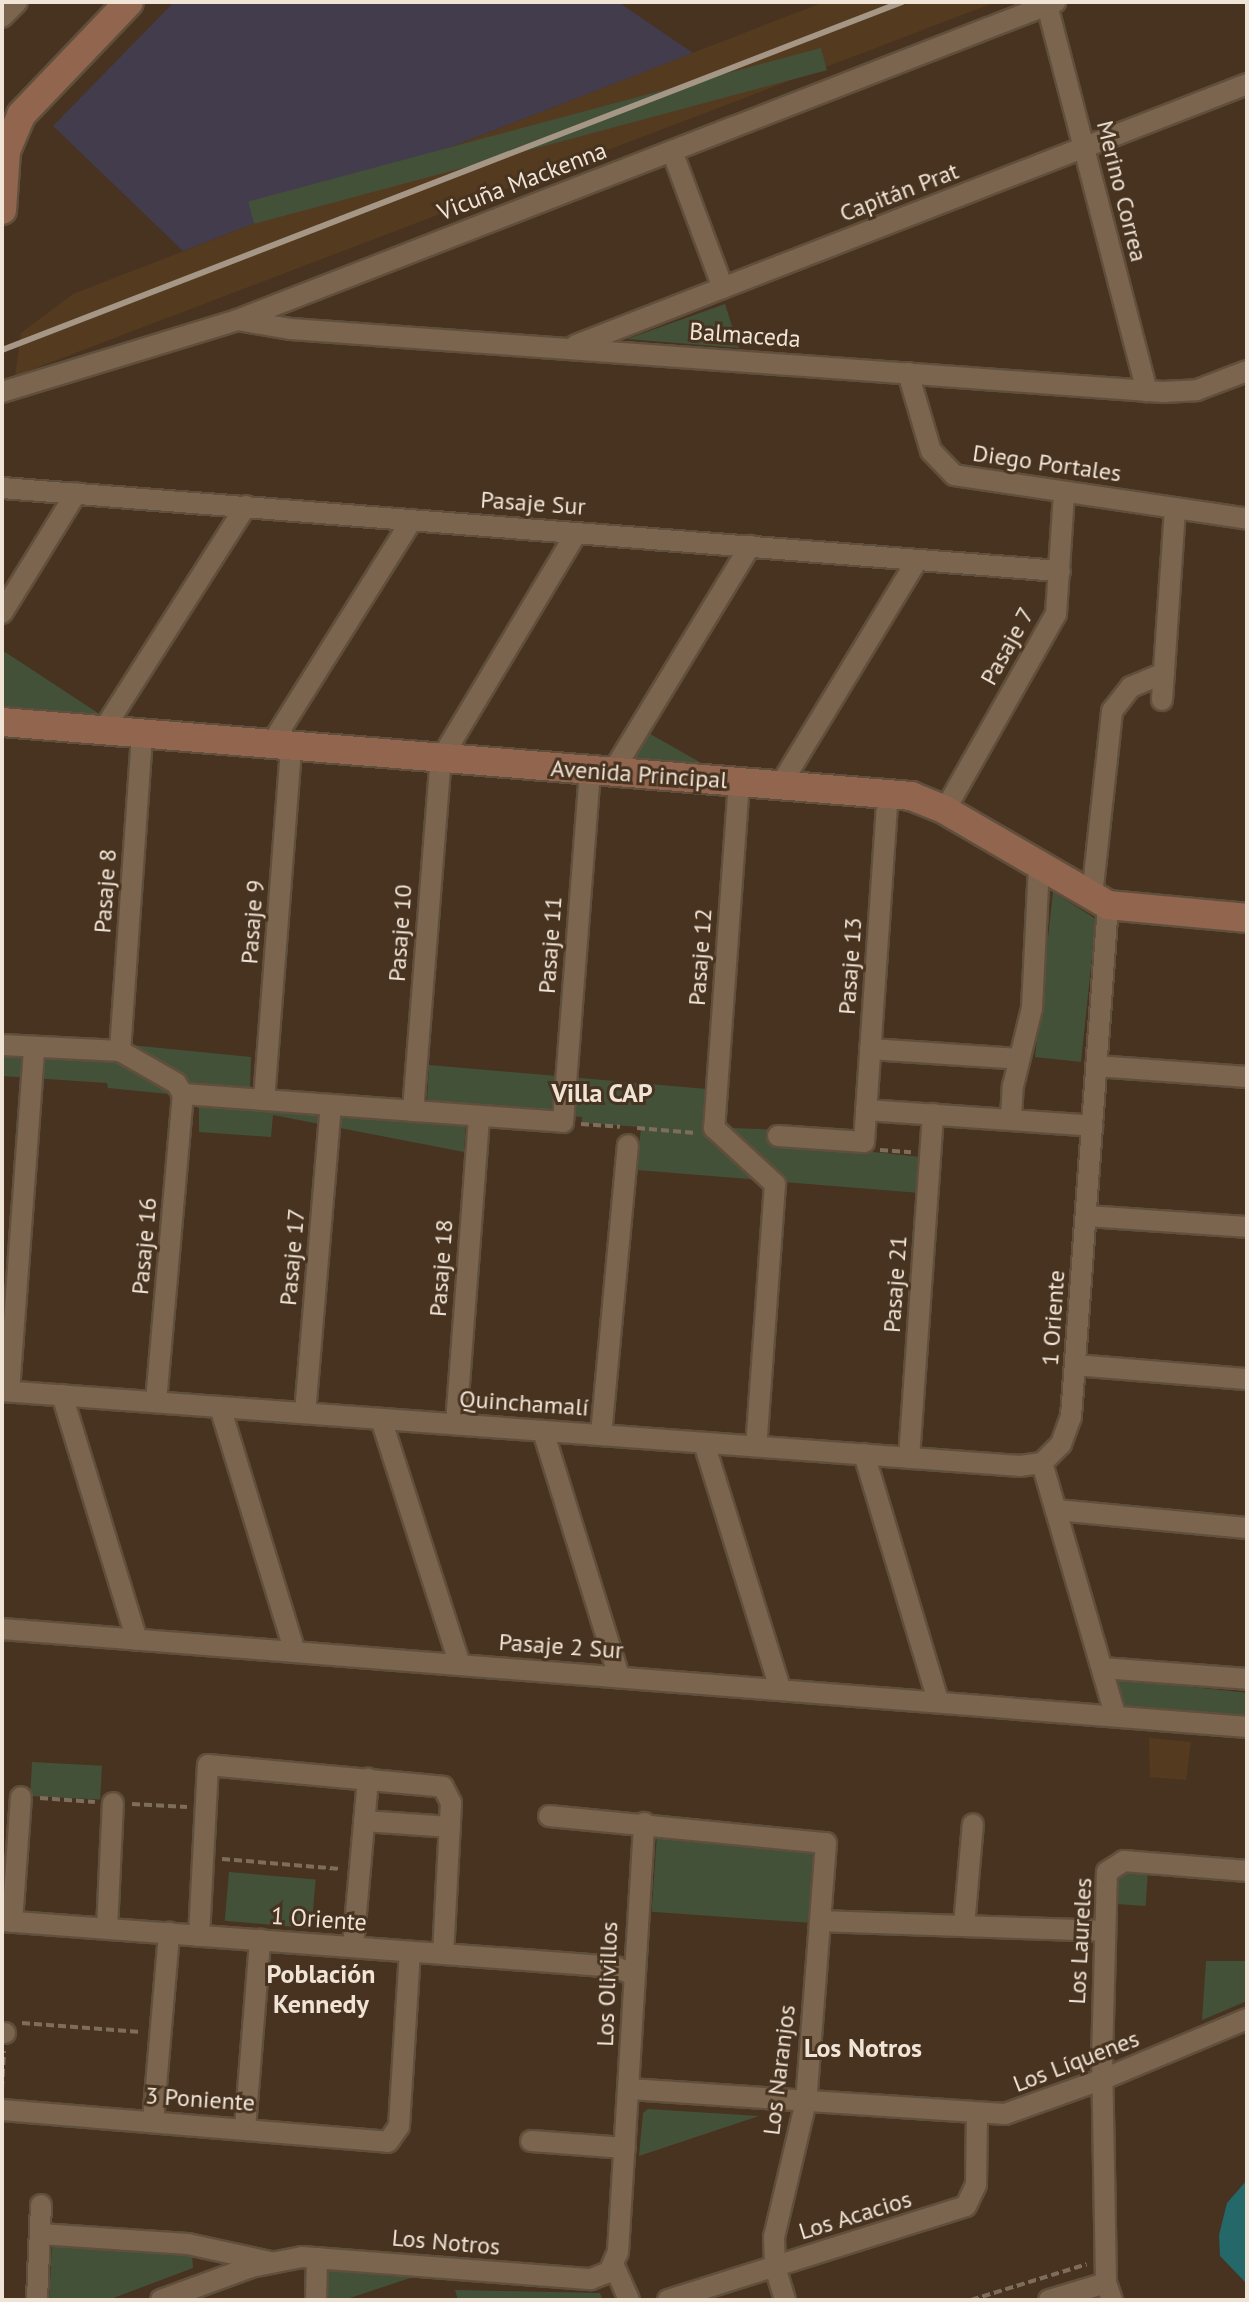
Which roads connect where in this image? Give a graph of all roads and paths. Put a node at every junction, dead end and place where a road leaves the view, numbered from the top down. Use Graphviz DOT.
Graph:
graph roads {
  1 [pos="17,2"];
  2 [pos="129,2"];
  3 [pos="1051,4"];
  4 [pos="2,17"];
  5 [pos="1247,84"];
  6 [pos="15,100"];
  7 [pos="1084,148"];
  8 [pos="672,151"];
  9 [pos="2,210"];
  10 [pos="723,288"];
  11 [pos="237,320"];
  12 [pos="569,348"];
  13 [pos="1247,371"];
  14 [pos="908,373"];
  15 [pos="1147,391"];
  16 [pos="2,392"];
  17 [pos="2,488"];
  18 [pos="1064,492"];
  19 [pos="76,493"];
  20 [pos="246,506"];
  21 [pos="1175,508"];
  22 [pos="1247,519"];
  23 [pos="412,520"];
  24 [pos="576,533"];
  25 [pos="750,546"];
  26 [pos="917,560"];
  27 [pos="1060,571"];
  28 [pos="2,613"];
  29 [pos="1164,673"];
  30 [pos="1162,700"];
  31 [pos="2,722"];
  32 [pos="102,732"];
  33 [pos="142,735"];
  34 [pos="280,746"];
  35 [pos="441,759"];
  36 [pos="601,772"];
  37 [pos="739,782"];
  38 [pos="781,784"];
  39 [pos="888,793"];
  40 [pos="945,810"];
  41 [pos="1039,863"];
  42 [pos="1100,901"];
  43 [pos="1247,918"];
  44 [pos="2,1045"];
  45 [pos="34,1047"];
  46 [pos="870,1049"];
  47 [pos="120,1051"];
  48 [pos="1019,1059"];
  49 [pos="1096,1066"];
  50 [pos="1247,1077"];
  51 [pos="183,1094"];
  52 [pos="264,1100"];
  53 [pos="331,1106"];
  54 [pos="866,1110"];
  55 [pos="413,1111"];
  56 [pos="933,1114"];
  57 [pos="479,1116"];
  58 [pos="1011,1119"];
  59 [pos="1092,1126"];
  60 [pos="778,1136"];
  61 [pos="864,1142"];
  62 [pos="628,1145"];
  63 [pos="930,1153"];
  64 [pos="1086,1216"];
  65 [pos="1247,1227"];
  66 [pos="1076,1365"];
  67 [pos="1247,1379"];
  68 [pos="5,1391"];
  69 [pos="62,1395"];
  70 [pos="156,1402"];
  71 [pos="220,1407"];
  72 [pos="305,1413"];
  73 [pos="381,1419"];
  74 [pos="456,1424"];
  75 [pos="543,1431"];
  76 [pos="601,1435"];
  77 [pos="704,1443"];
  78 [pos="756,1446"];
  79 [pos="864,1454"];
  80 [pos="909,1458"];
  81 [pos="1042,1463"];
  82 [pos="1056,1510"];
  83 [pos="1247,1528"];
  84 [pos="2,1629"];
  85 [pos="137,1640"];
  86 [pos="295,1652"];
  87 [pos="460,1665"];
  88 [pos="1102,1668"];
  89 [pos="619,1677"];
  90 [pos="1247,1679"];
  91 [pos="780,1689"];
  92 [pos="938,1701"];
  93 [pos="1115,1714"];
  94 [pos="1247,1727"];
  95 [pos="368,1779"];
  96 [pos="21,1797"];
  97 [pos="113,1803"];
  98 [pos="549,1816"];
  99 [pos="364,1821"];
  100 [pos="644,1823"];
  101 [pos="973,1824"];
  102 [pos="450,1827"];
  103 [pos="203,1857"];
  104 [pos="360,1871"];
  105 [pos="1247,1871"];
  106 [pos="7,1921"];
  107 [pos="821,1921"];
  108 [pos="964,1926"];
  109 [pos="107,1929"];
  110 [pos="1104,1931"];
  111 [pos="169,1933"];
  112 [pos="199,1936"];
  113 [pos="260,1940"];
  114 [pos="353,1947"];
  115 [pos="410,1952"];
  116 [pos="443,1954"];
  117 [pos="631,1974"];
  118 [pos="1247,2019"];
  119 [pos="4,2033"];
  120 [pos="161,2034"];
  121 [pos="1106,2078"];
  122 [pos="2,2089"];
  123 [pos="629,2089"];
  124 [pos="806,2101"];
  125 [pos="2,2110"];
  126 [pos="977,2114"];
  127 [pos="153,2121"];
  128 [pos="245,2128"];
  129 [pos="531,2141"];
  130 [pos="625,2148"];
  131 [pos="41,2205"];
  132 [pos="40,2234"];
  133 [pos="317,2258"];
  134 [pos="1106,2258"];
  135 [pos="270,2262"];
  136 [pos="614,2266"];
  137 [pos="775,2267"];
  138 [pos="1109,2291"];
  139 [pos="37,2300"];
  140 [pos="161,2300"];
  141 [pos="316,2300"];
  142 [pos="629,2300"];
  143 [pos="668,2300"];
  144 [pos="785,2300"];
  145 [pos="971,2300"];
  146 [pos="1049,2300"];
  1 -- 4 [label="street"];
  2 -- 6 [label="main road"];
  3 -- 7 [label="street, Merino Correa"];
  3 -- 8 [label="street, Vicuña Mackenna"];
  5 -- 7 [label="street, Capitán Prat"];
  6 -- 9 [label="main road"];
  7 -- 10 [label="street, Capitán Prat"];
  7 -- 15 [label="street, Merino Correa"];
  8 -- 10 [label="street"];
  8 -- 11 [label="street, Vicuña Mackenna"];
  10 -- 12 [label="street, Capitán Prat"];
  11 -- 12 [label="street, Balmaceda"];
  11 -- 16 [label="street, Vicuña Mackenna"];
  12 -- 14 [label="street, Balmaceda"];
  13 -- 15 [label="street, Balmaceda"];
  14 -- 15 [label="street, Balmaceda"];
  14 -- 18 [label="street, Diego Portales"];
  17 -- 19 [label="street, Pasaje Sur"];
  18 -- 21 [label="street, Diego Portales"];
  18 -- 27 [label="street, Pasaje 7"];
  19 -- 20 [label="street, Pasaje Sur"];
  19 -- 28 [label="street"];
  20 -- 23 [label="street, Pasaje Sur"];
  20 -- 32 [label="street"];
  21 -- 22 [label="street, Diego Portales"];
  21 -- 29 [label="street"];
  23 -- 24 [label="street, Pasaje Sur"];
  23 -- 34 [label="street"];
  24 -- 25 [label="street, Pasaje Sur"];
  24 -- 35 [label="street"];
  25 -- 26 [label="street, Pasaje Sur"];
  25 -- 36 [label="street"];
  26 -- 27 [label="street, Pasaje Sur"];
  26 -- 38 [label="street"];
  27 -- 40 [label="street, Pasaje 7"];
  29 -- 30 [label="street"];
  29 -- 42 [label="street, 1 Oriente"];
  31 -- 32 [label="main road, Avenida Principal"];
  32 -- 33 [label="main road, Avenida Principal"];
  33 -- 34 [label="main road, Avenida Principal"];
  33 -- 47 [label="street, Pasaje 8"];
  34 -- 35 [label="main road, Avenida Principal"];
  34 -- 52 [label="street, Pasaje 9"];
  35 -- 36 [label="main road, Avenida Principal"];
  35 -- 55 [label="street, Pasaje 10"];
  36 -- 37 [label="main road, Avenida Principal"];
  36 -- 57 [label="street, Pasaje 11"];
  37 -- 38 [label="main road, Avenida Principal"];
  37 -- 78 [label="street, Pasaje 12"];
  38 -- 39 [label="main road, Avenida Principal"];
  39 -- 40 [label="main road, Avenida Principal"];
  39 -- 46 [label="street, Pasaje 13"];
  40 -- 41 [label="main road, Avenida Principal"];
  41 -- 42 [label="main road, Avenida Principal"];
  41 -- 48 [label="street"];
  42 -- 43 [label="main road, Avenida Principal"];
  42 -- 49 [label="street, 1 Oriente"];
  44 -- 45 [label="street"];
  45 -- 47 [label="street"];
  45 -- 68 [label="street"];
  46 -- 48 [label="street"];
  46 -- 54 [label="street, Pasaje 13"];
  47 -- 51 [label="street"];
  48 -- 58 [label="street"];
  49 -- 50 [label="street"];
  49 -- 59 [label="street, 1 Oriente"];
  51 -- 52 [label="street"];
  51 -- 70 [label="street, Pasaje 16"];
  52 -- 53 [label="street"];
  53 -- 55 [label="street"];
  53 -- 72 [label="street, Pasaje 17"];
  54 -- 56 [label="street"];
  54 -- 61 [label="street, Pasaje 13"];
  55 -- 57 [label="street"];
  56 -- 58 [label="street"];
  56 -- 63 [label="street, Pasaje 21"];
  57 -- 74 [label="street, Pasaje 18"];
  58 -- 59 [label="street"];
  59 -- 64 [label="street, 1 Oriente"];
  60 -- 61 [label="street"];
  61 -- 63 [label="path"];
  62 -- 76 [label="street"];
  63 -- 80 [label="street, Pasaje 21"];
  64 -- 65 [label="street"];
  64 -- 66 [label="street, 1 Oriente"];
  66 -- 67 [label="street"];
  66 -- 81 [label="street, 1 Oriente"];
  68 -- 69 [label="street, Quinchamalí"];
  69 -- 70 [label="street, Quinchamalí"];
  69 -- 85 [label="street"];
  70 -- 71 [label="street, Quinchamalí"];
  71 -- 72 [label="street, Quinchamalí"];
  71 -- 86 [label="street"];
  72 -- 73 [label="street, Quinchamalí"];
  73 -- 74 [label="street, Quinchamalí"];
  73 -- 87 [label="street"];
  74 -- 75 [label="street, Quinchamalí"];
  75 -- 76 [label="street, Quinchamalí"];
  75 -- 89 [label="street"];
  76 -- 77 [label="street, Quinchamalí"];
  77 -- 78 [label="street, Quinchamalí"];
  77 -- 91 [label="street"];
  78 -- 79 [label="street, Quinchamalí"];
  79 -- 80 [label="street, Quinchamalí"];
  79 -- 92 [label="street"];
  80 -- 81 [label="street, Quinchamalí"];
  81 -- 82 [label="street"];
  82 -- 83 [label="street"];
  82 -- 88 [label="street"];
  84 -- 85 [label="street, Pasaje 2 Sur"];
  85 -- 86 [label="street, Pasaje 2 Sur"];
  86 -- 87 [label="street, Pasaje 2 Sur"];
  87 -- 89 [label="street, Pasaje 2 Sur"];
  88 -- 90 [label="street"];
  88 -- 93 [label="street"];
  89 -- 91 [label="street, Pasaje 2 Sur"];
  91 -- 92 [label="street, Pasaje 2 Sur"];
  92 -- 93 [label="street, Pasaje 2 Sur"];
  93 -- 94 [label="street, Pasaje 2 Sur"];
  95 -- 99 [label="street"];
  95 -- 102 [label="street"];
  95 -- 103 [label="street"];
  96 -- 106 [label="street"];
  97 -- 109 [label="street"];
  98 -- 100 [label="street"];
  99 -- 102 [label="street"];
  99 -- 104 [label="street"];
  100 -- 107 [label="street, Los Naranjos"];
  100 -- 117 [label="street, Los Olivillos"];
  101 -- 108 [label="street"];
  102 -- 116 [label="street"];
  103 -- 104 [label="path"];
  103 -- 112 [label="street"];
  104 -- 114 [label="street"];
  105 -- 110 [label="street, Los Laureles"];
  106 -- 109 [label="street, 1 Oriente"];
  107 -- 108 [label="street"];
  107 -- 124 [label="street, Los Naranjos"];
  108 -- 110 [label="street"];
  109 -- 111 [label="street, 1 Oriente"];
  110 -- 121 [label="street, Los Laureles"];
  111 -- 112 [label="street, 1 Oriente"];
  111 -- 120 [label="street"];
  112 -- 113 [label="street, 1 Oriente"];
  113 -- 114 [label="street, 1 Oriente"];
  113 -- 128 [label="street"];
  114 -- 115 [label="street, 1 Oriente"];
  115 -- 116 [label="street, 1 Oriente"];
  115 -- 128 [label="street, 3 Poniente"];
  116 -- 117 [label="street, 1 Oriente"];
  117 -- 123 [label="street, Los Olivillos"];
  118 -- 121 [label="street, Los Líquenes"];
  119 -- 120 [label="path"];
  119 -- 122 [label="path"];
  120 -- 127 [label="street"];
  121 -- 126 [label="street, Los Líquenes"];
  121 -- 134 [label="street, Los Laureles"];
  123 -- 124 [label="street, Los Líquenes"];
  123 -- 130 [label="street, Los Olivillos"];
  124 -- 126 [label="street, Los Líquenes"];
  124 -- 137 [label="street, Los Naranjos"];
  125 -- 127 [label="street, 3 Poniente"];
  126 -- 137 [label="street, Los Acacios"];
  127 -- 128 [label="street, 3 Poniente"];
  129 -- 130 [label="street"];
  130 -- 136 [label="street"];
  131 -- 132 [label="street"];
  132 -- 135 [label="street, Los Notros"];
  132 -- 139 [label="street"];
  133 -- 135 [label="street, Los Notros"];
  133 -- 136 [label="street, Los Notros"];
  133 -- 141 [label="street"];
  134 -- 138 [label="street, Los Laureles"];
  134 -- 145 [label="path"];
  135 -- 140 [label="street, Los Notros"];
  136 -- 142 [label="street"];
  137 -- 143 [label="street, Los Acacios"];
  137 -- 144 [label="street, Los Naranjos"];
  138 -- 146 [label="street"];
}
